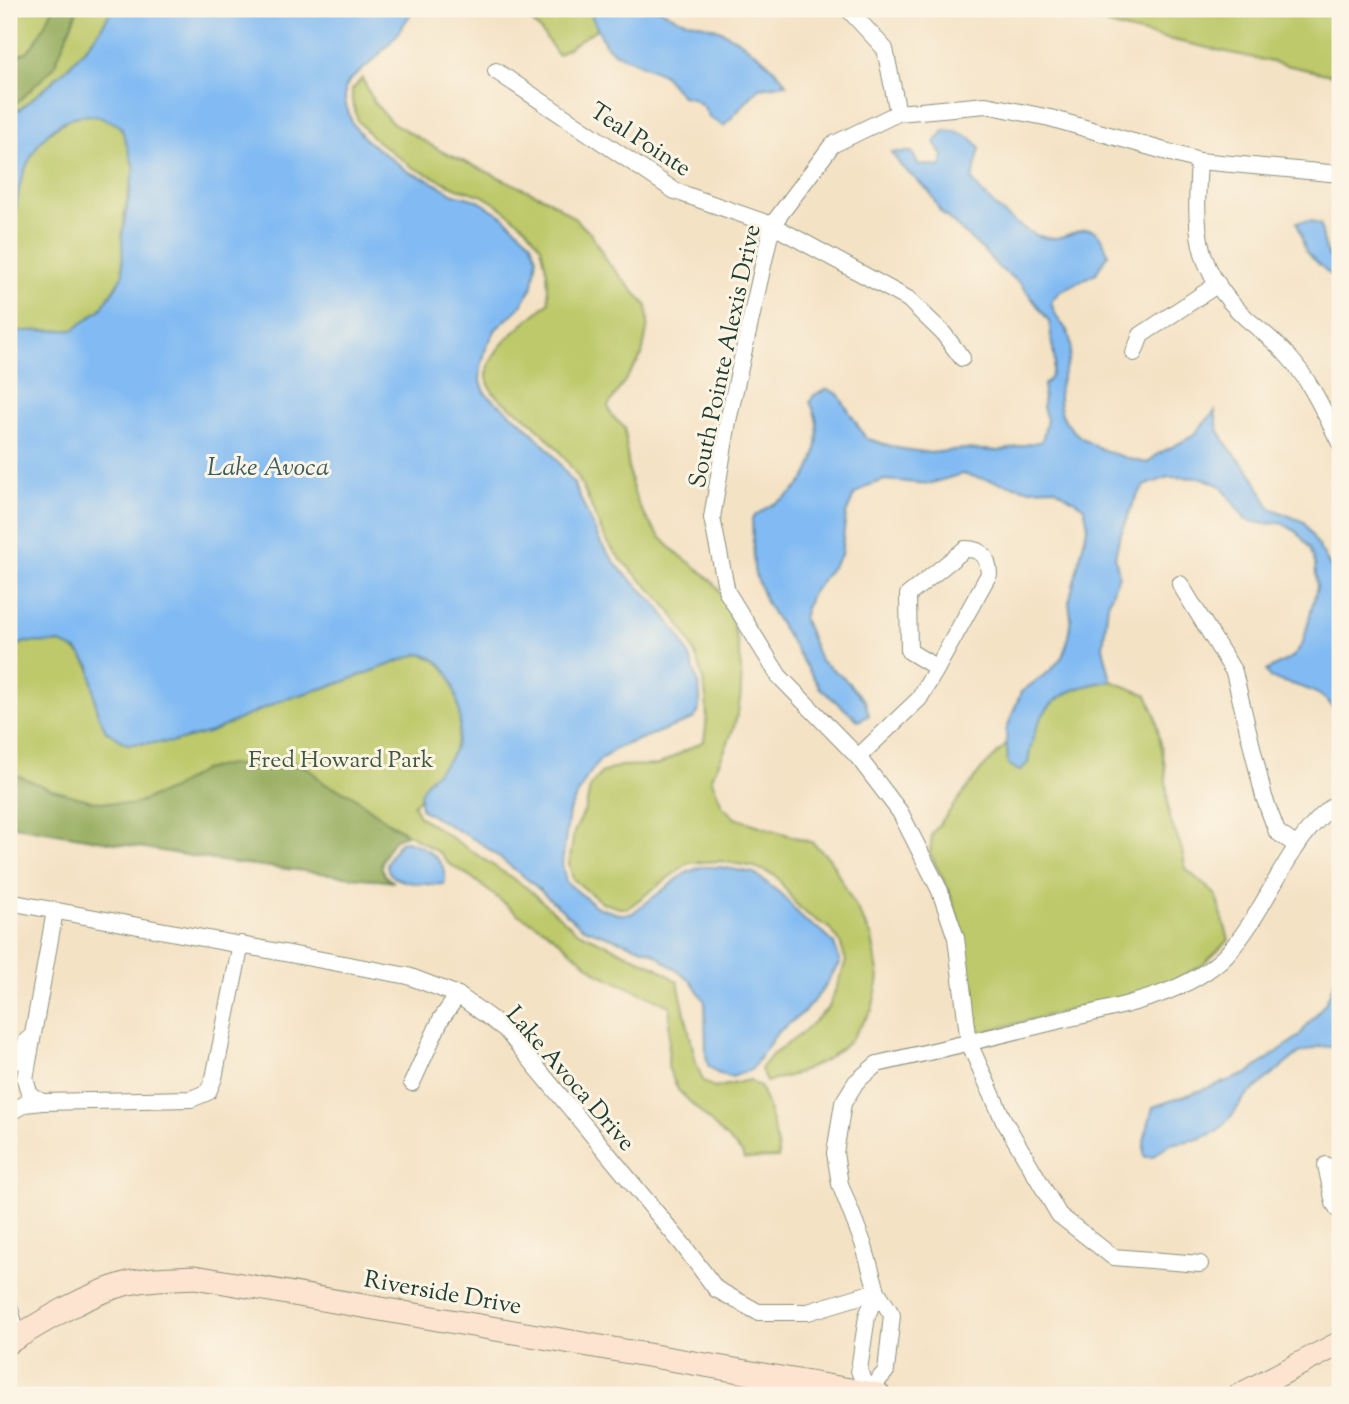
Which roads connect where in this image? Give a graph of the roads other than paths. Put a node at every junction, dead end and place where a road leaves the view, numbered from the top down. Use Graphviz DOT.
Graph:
graph roads {
  1 [pos="848,9"];
  2 [pos="496,71"];
  3 [pos="898,113"];
  4 [pos="1199,161"];
  5 [pos="1340,174"];
  6 [pos="772,225"];
  7 [pos="1218,284"];
  8 [pos="1134,353"];
  9 [pos="962,358"];
  10 [pos="1340,443"];
  11 [pos="1180,584"];
  12 [pos="937,668"];
  13 [pos="858,757"];
  14 [pos="1340,801"];
  15 [pos="1297,846"];
  16 [pos="9,902"];
  17 [pos="55,911"];
  18 [pos="241,944"];
  19 [pos="458,995"];
  20 [pos="35,1022"];
  21 [pos="969,1043"];
  22 [pos="9,1066"];
  23 [pos="412,1083"];
  24 [pos="42,1102"];
  25 [pos="9,1114"];
  26 [pos="1326,1166"];
  27 [pos="1340,1212"];
  28 [pos="1200,1264"];
  29 [pos="877,1291"];
  30 [pos="9,1306"];
  31 [pos="13,1340"];
  32 [pos="1340,1343"];
  33 [pos="873,1394"];
  34 [pos="1240,1395"];
  1 -- 3 [label="street"];
  2 -- 6 [label="street, Teal Pointe"];
  3 -- 4 [label="street, South Pointe Alexis Drive"];
  3 -- 6 [label="street, South Pointe Alexis Drive"];
  4 -- 5 [label="street, South Pointe Alexis Drive"];
  4 -- 7 [label="street"];
  6 -- 9 [label="street, Teal Pointe"];
  6 -- 13 [label="street, South Pointe Alexis Drive"];
  7 -- 8 [label="street"];
  7 -- 10 [label="street"];
  11 -- 15 [label="street"];
  12 -- 12 [label="street"];
  12 -- 13 [label="street"];
  13 -- 21 [label="street, South Pointe Alexis Drive"];
  14 -- 15 [label="street"];
  15 -- 21 [label="street"];
  16 -- 17 [label="street, Lake Avoca Drive"];
  17 -- 18 [label="street, Lake Avoca Drive"];
  17 -- 20 [label="street"];
  18 -- 19 [label="street, Lake Avoca Drive"];
  18 -- 24 [label="street"];
  19 -- 23 [label="street"];
  19 -- 29 [label="street, Lake Avoca Drive"];
  20 -- 22 [label="street"];
  20 -- 24 [label="street"];
  21 -- 28 [label="street, South Pointe Alexis Drive"];
  21 -- 29 [label="street"];
  24 -- 25 [label="street"];
  26 -- 27 [label="street"];
  29 -- 33 [label="street"];
  29 -- 33 [label="street"];
  30 -- 31 [label="street"];
  31 -- 33 [label="street, Riverside Drive"];
  32 -- 34 [label="street"];
}
